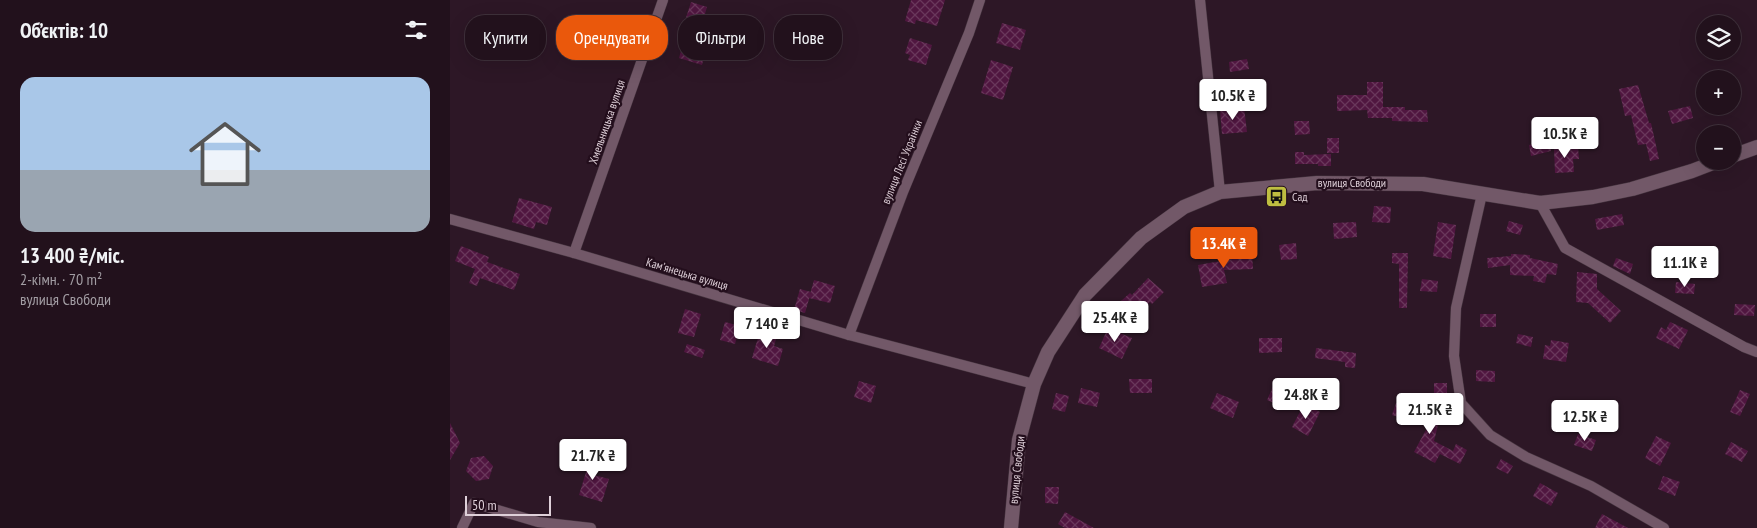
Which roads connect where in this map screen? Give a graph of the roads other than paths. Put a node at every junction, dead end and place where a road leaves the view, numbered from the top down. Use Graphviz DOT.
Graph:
graph roads {
  1 [pos="663,0"];
  2 [pos="980,0"];
  3 [pos="1200,0"];
  4 [pos="1757,147"];
  5 [pos="1741,153"];
  6 [pos="1696,169"];
  7 [pos="1220,192"];
  8 [pos="1482,194"];
  9 [pos="1540,203"];
  10 [pos="450,219"];
  11 [pos="574,253"];
  12 [pos="849,335"];
  13 [pos="1757,352"];
  14 [pos="1034,384"];
  15 [pos="1013,526"];
  16 [pos="462,528"];
  17 [pos="591,528"];
  18 [pos="1664,528"];
  1 -- 11 [label="street, Хмельницька вулиця"];
  2 -- 12 [label="street, вулиця Лесі Українки"];
  3 -- 7 [label="street"];
  4 -- 5 [label="street"];
  6 -- 9 [label="street, вулиця Свободи"];
  7 -- 8 [label="street, вулиця Свободи"];
  7 -- 14 [label="street, вулиця Свободи"];
  8 -- 9 [label="street, вулиця Свободи"];
  8 -- 18 [label="street"];
  9 -- 13 [label="street"];
  10 -- 11 [label="street, Камʼянецька вулиця"];
  11 -- 12 [label="street, Камʼянецька вулиця"];
  12 -- 14 [label="street, Камʼянецька вулиця"];
  14 -- 15 [label="street, вулиця Свободи"];
  16 -- 17 [label="street"];
}
